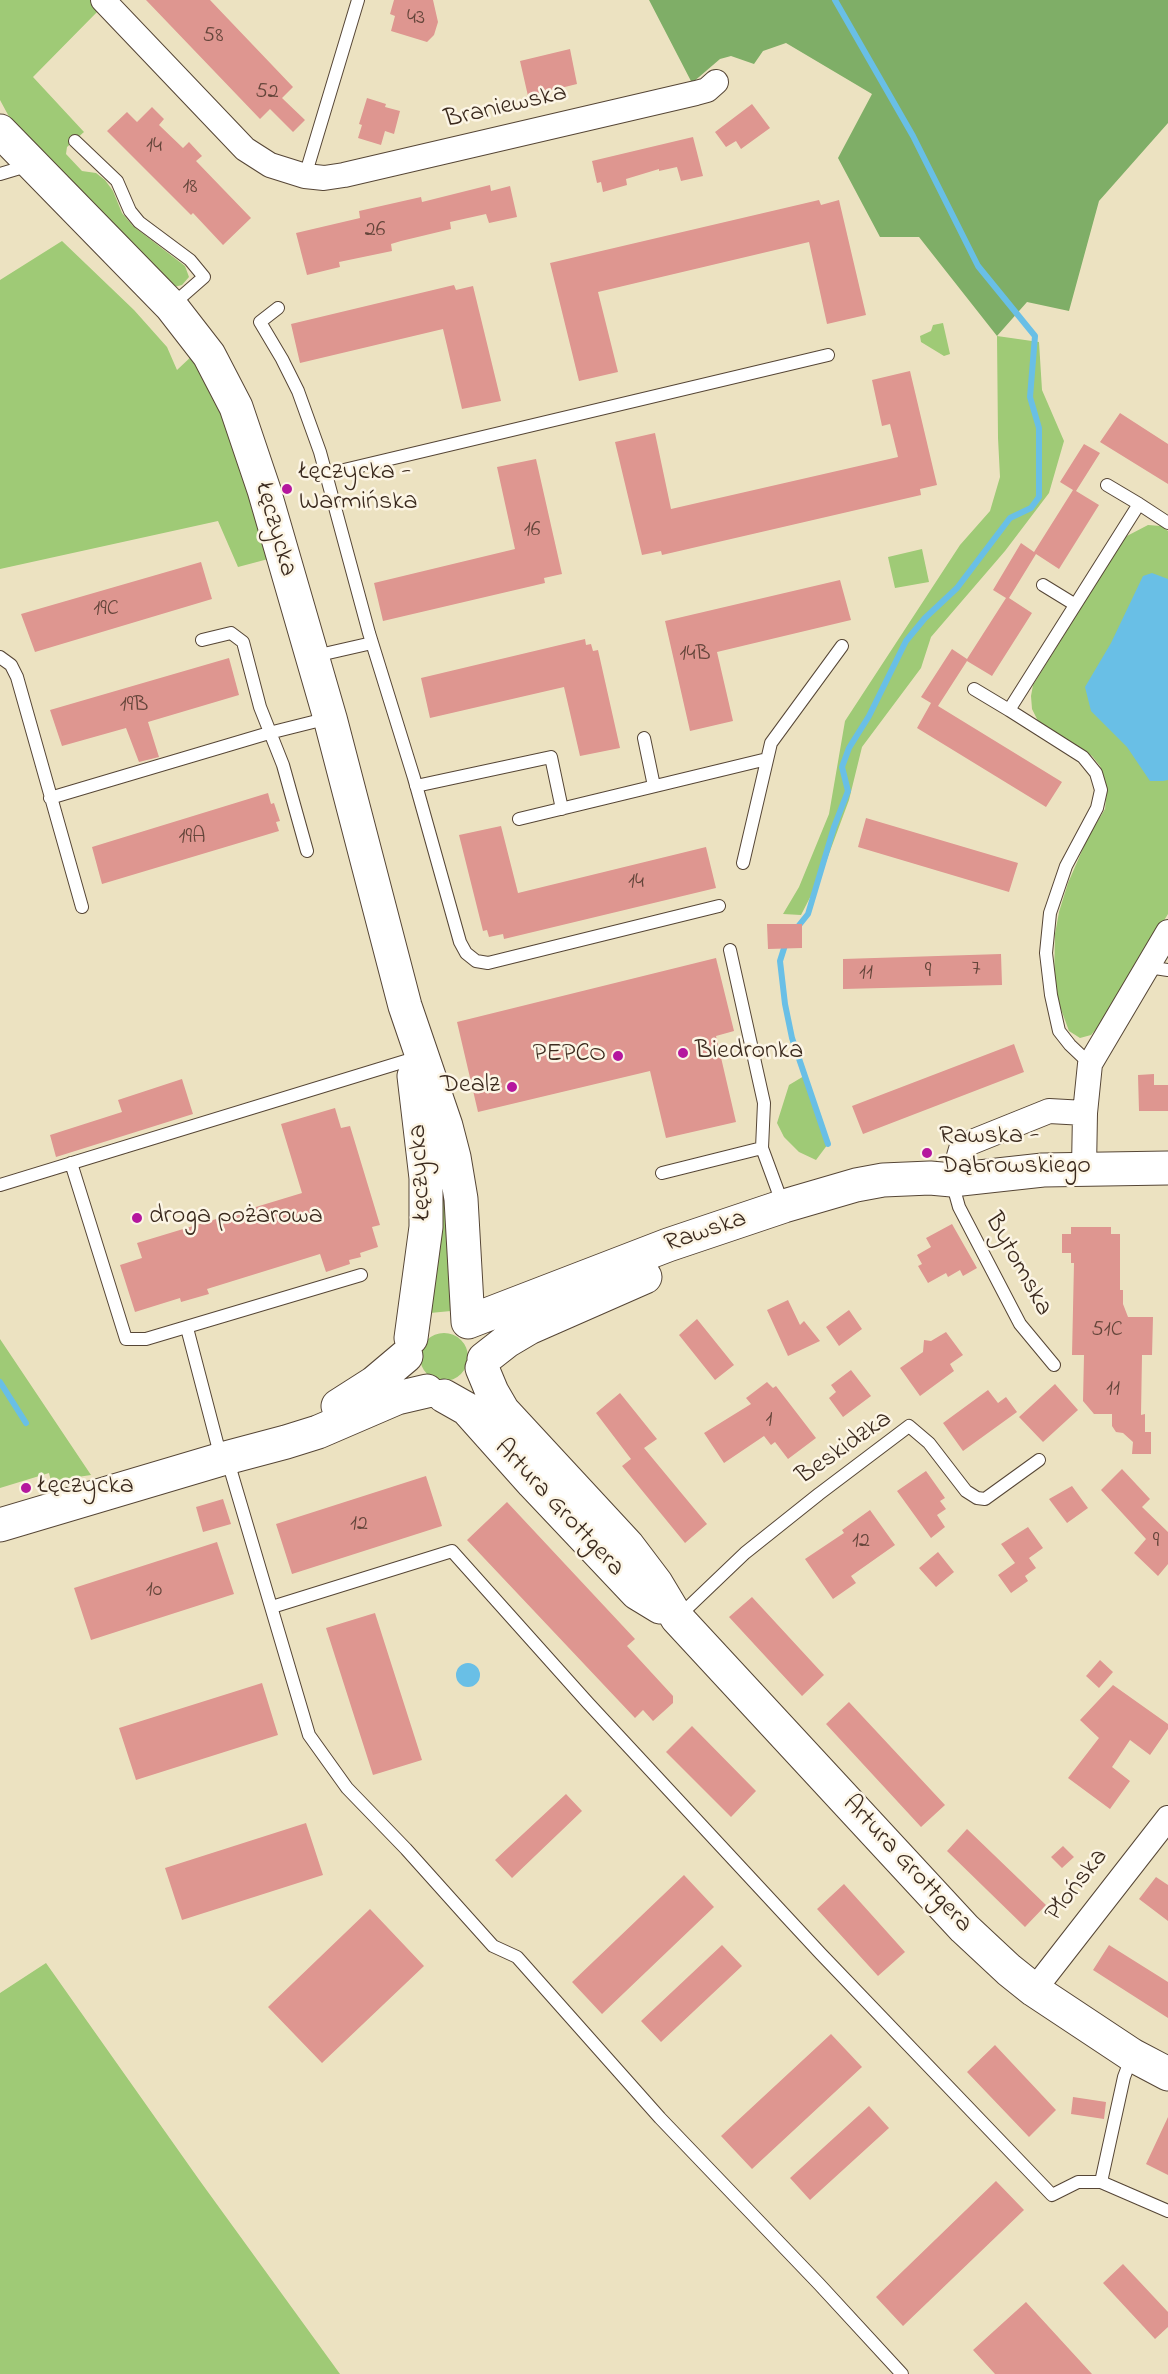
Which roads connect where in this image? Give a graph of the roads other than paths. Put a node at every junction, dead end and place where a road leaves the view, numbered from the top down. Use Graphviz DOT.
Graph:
graph roads {
  1 [pos="104,0"];
  2 [pos="358,0"];
  3 [pos="716,82"];
  4 [pos="0,131"];
  5 [pos="75,141"];
  6 [pos="32,165"];
  7 [pos="0,174"];
  8 [pos="305,176"];
  9 [pos="171,306"];
  10 [pos="278,308"];
  11 [pos="828,355"];
  12 [pos="327,474"];
  13 [pos="1107,485"];
  14 [pos="1139,504"];
  15 [pos="1168,522"];
  16 [pos="1043,585"];
  17 [pos="1074,604"];
  18 [pos="202,639"];
  19 [pos="372,644"];
  20 [pos="842,646"];
  21 [pos="0,657"];
  22 [pos="311,658"];
  23 [pos="974,689"];
  24 [pos="1009,710"];
  25 [pos="330,718"];
  26 [pos="269,733"];
  27 [pos="644,738"];
  28 [pos="767,759"];
  29 [pos="416,786"];
  30 [pos="654,786"];
  31 [pos="51,798"];
  32 [pos="562,809"];
  33 [pos="519,819"];
  34 [pos="307,851"];
  35 [pos="743,863"];
  36 [pos="719,906"];
  37 [pos="82,907"];
  38 [pos="1168,932"];
  39 [pos="730,950"];
  40 [pos="1158,968"];
  41 [pos="405,1006"];
  42 [pos="412,1059"];
  43 [pos="1090,1064"];
  44 [pos="1085,1113"];
  45 [pos="762,1148"];
  46 [pos="71,1163"];
  47 [pos="1083,1168"];
  48 [pos="1168,1168"];
  49 [pos="662,1173"];
  50 [pos="952,1180"];
  51 [pos="0,1185"];
  52 [pos="784,1206"];
  53 [pos="361,1275"];
  54 [pos="468,1322"];
  55 [pos="187,1328"];
  56 [pos="408,1347"];
  57 [pos="483,1363"];
  58 [pos="1054,1365"];
  59 [pos="436,1393"];
  60 [pos="233,1455"];
  61 [pos="1039,1460"];
  62 [pos="0,1525"];
  63 [pos="272,1607"];
  64 [pos="677,1618"];
  65 [pos="1168,1818"];
  66 [pos="1034,1990"];
  67 [pos="1132,2055"];
  68 [pos="1168,2074"];
  69 [pos="1101,2182"];
  70 [pos="1168,2211"];
  71 [pos="902,2374"];
  1 -- 8 [label="street, Braniewska"];
  2 -- 8 [label="lane"];
  3 -- 8 [label="street, Braniewska"];
  4 -- 6 [label="main road, Łęczycka"];
  5 -- 9 [label="lane"];
  6 -- 7 [label="lane"];
  6 -- 9 [label="main road, Łęczycka"];
  9 -- 22 [label="main road, Łęczycka"];
  10 -- 12 [label="lane"];
  11 -- 12 [label="lane"];
  12 -- 19 [label="lane"];
  13 -- 14 [label="lane"];
  14 -- 15 [label="lane"];
  14 -- 17 [label="lane"];
  16 -- 17 [label="lane"];
  17 -- 24 [label="lane"];
  18 -- 26 [label="lane"];
  19 -- 22 [label="lane"];
  19 -- 29 [label="lane"];
  20 -- 28 [label="lane"];
  21 -- 31 [label="lane"];
  22 -- 25 [label="main road, Łęczycka"];
  23 -- 24 [label="lane"];
  24 -- 43 [label="lane"];
  25 -- 26 [label="lane"];
  25 -- 41 [label="main road, Łęczycka"];
  26 -- 31 [label="lane"];
  26 -- 34 [label="lane"];
  27 -- 30 [label="lane"];
  28 -- 30 [label="lane"];
  28 -- 35 [label="lane"];
  29 -- 32 [label="lane"];
  29 -- 36 [label="lane"];
  30 -- 32 [label="lane"];
  31 -- 37 [label="lane"];
  32 -- 33 [label="lane"];
  38 -- 40 [label="street"];
  39 -- 45 [label="lane"];
  40 -- 43 [label="street"];
  41 -- 42 [label="main road, Łęczycka"];
  41 -- 54 [label="main road, Łęczycka"];
  42 -- 46 [label="lane"];
  42 -- 56 [label="main road, Łęczycka"];
  43 -- 44 [label="street"];
  44 -- 47 [label="street"];
  44 -- 50 [label="street"];
  45 -- 49 [label="lane"];
  45 -- 52 [label="lane"];
  46 -- 51 [label="lane"];
  46 -- 55 [label="lane"];
  47 -- 48 [label="main road, Rawska"];
  47 -- 50 [label="main road, Rawska"];
  50 -- 52 [label="main road, Rawska"];
  50 -- 57 [label="main road, Rawska"];
  50 -- 58 [label="lane, Bytomska"];
  52 -- 54 [label="main road, Rawska"];
  53 -- 55 [label="lane"];
  54 -- 56 [label="main road"];
  54 -- 57 [label="main road"];
  55 -- 60 [label="lane"];
  56 -- 59 [label="main road"];
  56 -- 60 [label="main road"];
  57 -- 59 [label="main road"];
  57 -- 64 [label="main road, Artura Grottgera"];
  59 -- 60 [label="main road"];
  59 -- 64 [label="main road, Artura Grottgera"];
  60 -- 62 [label="main road"];
  60 -- 63 [label="lane"];
  61 -- 64 [label="lane, Beskidzka"];
  63 -- 69 [label="lane"];
  63 -- 71 [label="lane"];
  64 -- 66 [label="main road, Artura Grottgera"];
  65 -- 66 [label="street, Płońska"];
  66 -- 67 [label="main road, Artura Grottgera"];
  67 -- 68 [label="main road, Artura Grottgera"];
  67 -- 69 [label="lane"];
  69 -- 70 [label="lane"];
}
